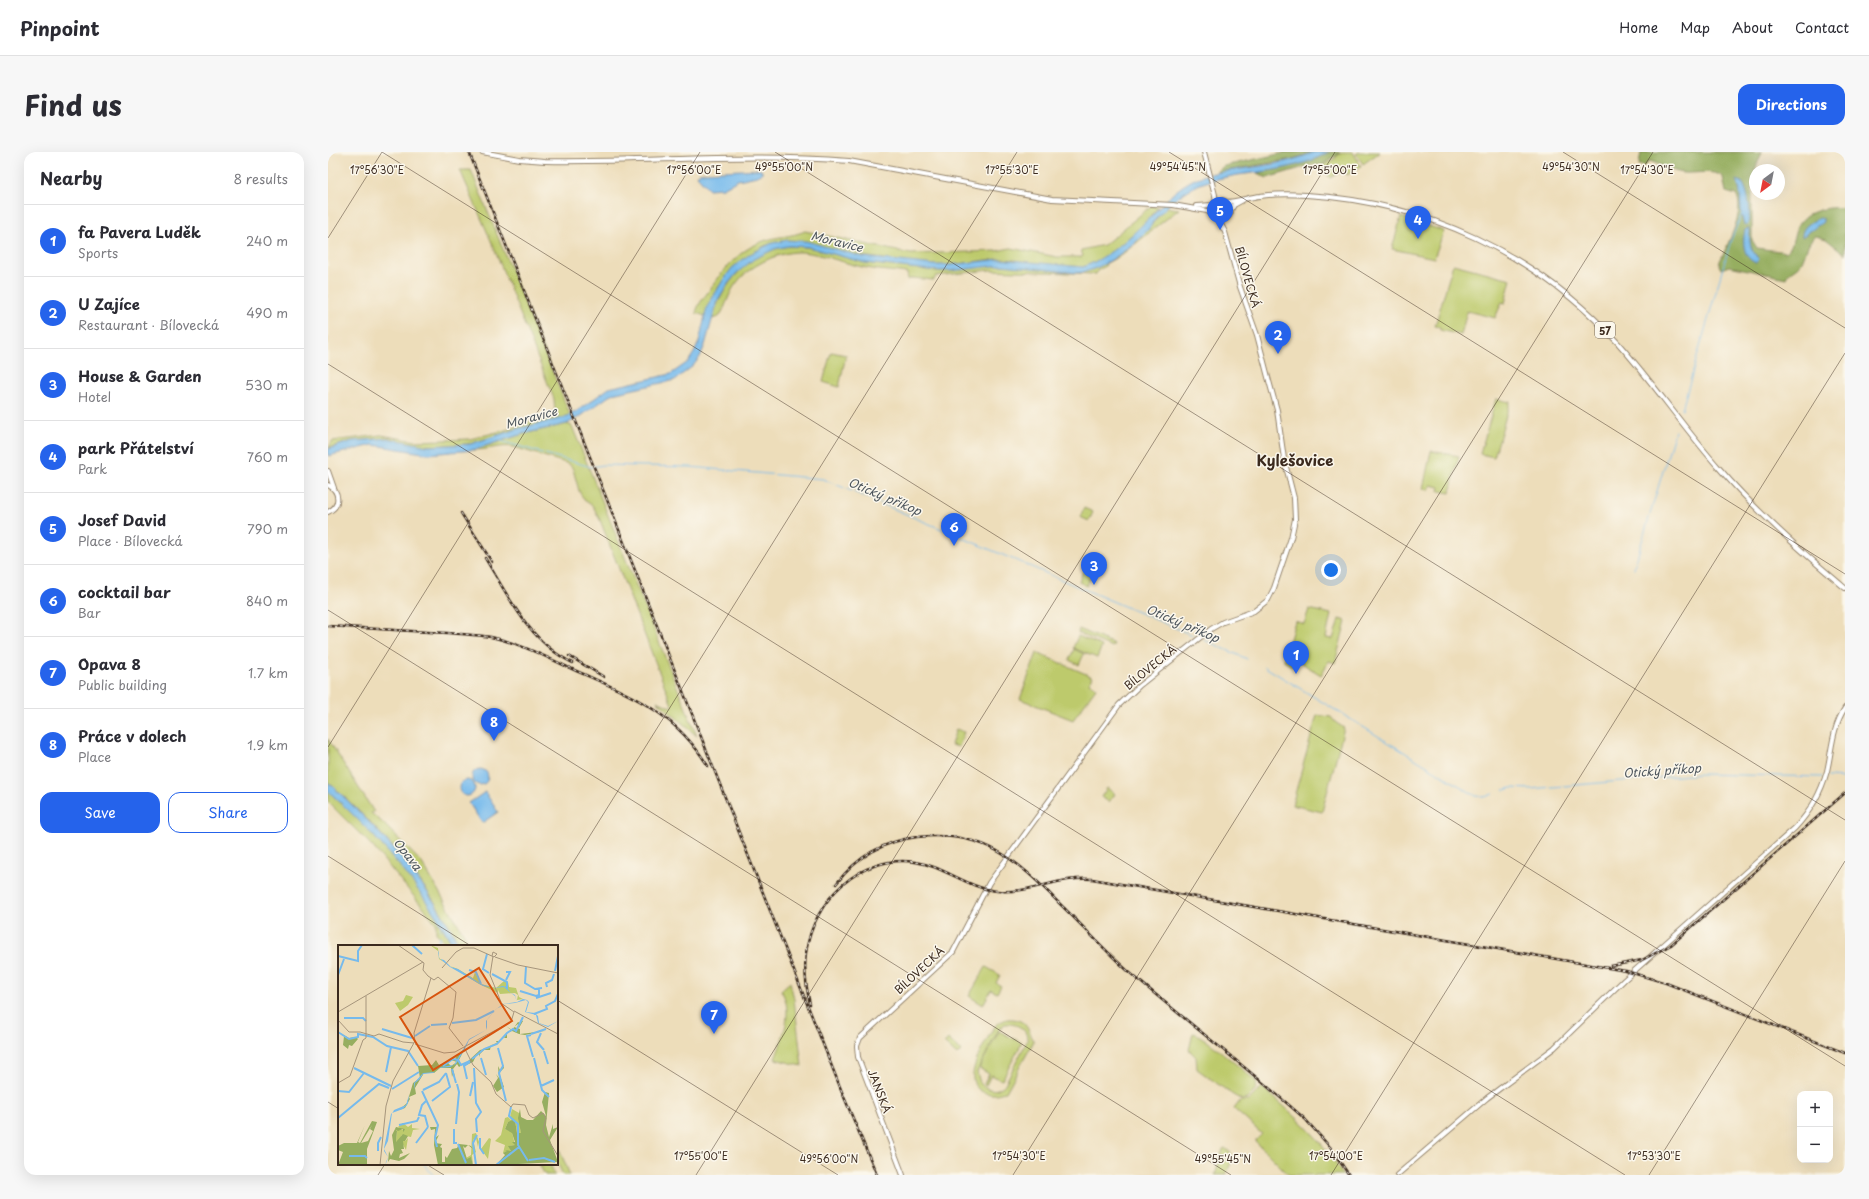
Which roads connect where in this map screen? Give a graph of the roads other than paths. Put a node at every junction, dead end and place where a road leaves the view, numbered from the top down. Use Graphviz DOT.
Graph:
graph roads {
  1 [pos="482,152"];
  2 [pos="1204,152"];
  3 [pos="1215,195"];
  4 [pos="1245,199"];
  5 [pos="1221,201"];
  6 [pos="1226,202"];
  7 [pos="1214,204"];
  8 [pos="1183,206"];
  9 [pos="1231,210"];
  10 [pos="1213,215"];
  11 [pos="1227,218"];
  12 [pos="1218,219"];
  13 [pos="1225,232"];
  14 [pos="328,471"];
  15 [pos="328,485"];
  16 [pos="334,489"];
  17 [pos="328,512"];
  18 [pos="1845,588"];
  19 [pos="1845,708"];
  20 [pos="880,1019"];
  21 [pos="903,1175"];
  22 [pos="1397,1175"];
  1 -- 8 [label="main road"];
  2 -- 3 [label="main road"];
  3 -- 5 [label="main road"];
  3 -- 7 [label="main road"];
  4 -- 6 [label="main road, 57"];
  4 -- 9 [label="main road, 57"];
  4 -- 18 [label="main road, 57"];
  5 -- 6 [label="main road, 57"];
  5 -- 7 [label="main road"];
  6 -- 9 [label="main road"];
  7 -- 8 [label="main road"];
  7 -- 10 [label="main road"];
  8 -- 10 [label="main road, BÍLOVECKÁ"];
  9 -- 11 [label="main road, BÍLOVECKÁ / 57"];
  10 -- 12 [label="main road, BÍLOVECKÁ"];
  11 -- 12 [label="main road"];
  11 -- 13 [label="main road, BÍLOVECKÁ"];
  12 -- 13 [label="main road, BÍLOVECKÁ"];
  13 -- 20 [label="main road, BÍLOVECKÁ"];
  14 -- 16 [label="main road"];
  15 -- 16 [label="main road"];
  16 -- 17 [label="main road"];
  19 -- 22 [label="main road"];
  20 -- 21 [label="main road, JANSKÁ"];
}
